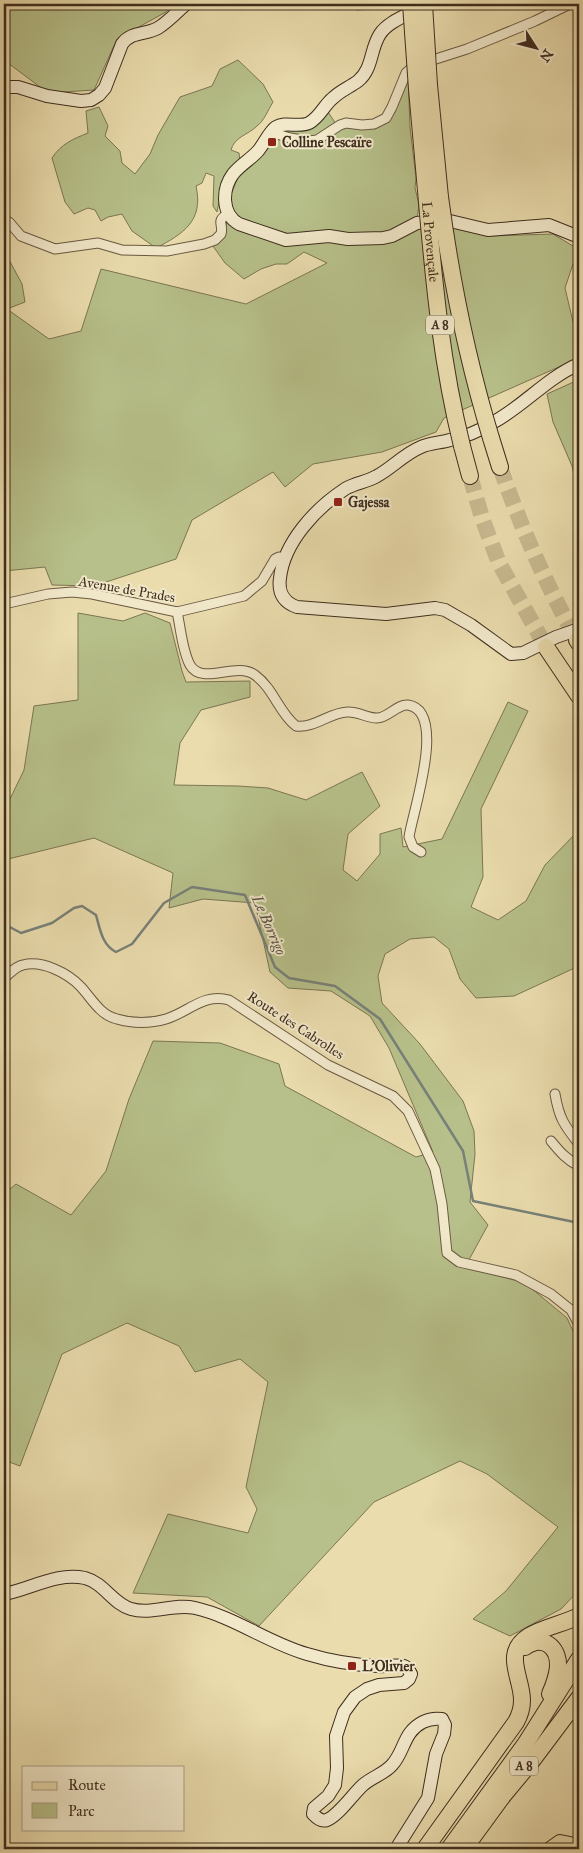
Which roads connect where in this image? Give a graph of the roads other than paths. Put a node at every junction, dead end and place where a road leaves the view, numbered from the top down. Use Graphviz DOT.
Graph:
graph roads {
  1 [pos="186,4"];
  2 [pos="411,4"];
  3 [pos="424,4"];
  4 [pos="428,4"];
  5 [pos="570,4"];
  6 [pos="4,87"];
  7 [pos="423,87"];
  8 [pos="271,132"];
  9 [pos="434,200"];
  10 [pos="228,214"];
  11 [pos="4,222"];
  12 [pos="579,237"];
  13 [pos="579,364"];
  14 [pos="500,467"];
  15 [pos="470,476"];
  16 [pos="285,558"];
  17 [pos="4,604"];
  18 [pos="177,612"];
  19 [pos="579,637"];
  20 [pos="546,647"];
  21 [pos="579,696"];
  22 [pos="421,852"];
  23 [pos="4,978"];
  24 [pos="555,1094"];
  25 [pos="552,1141"];
  26 [pos="579,1144"];
  27 [pos="579,1166"];
  28 [pos="579,1325"];
  29 [pos="4,1594"];
  30 [pos="579,1616"];
  31 [pos="579,1659"];
  32 [pos="515,1661"];
  33 [pos="579,1680"];
  34 [pos="579,1698"];
  35 [pos="526,1743"];
  36 [pos="501,1798"];
  37 [pos="396,1849"];
  38 [pos="425,1849"];
  39 [pos="449,1849"];
  40 [pos="464,1849"];
  41 [pos="550,1849"];
  42 [pos="577,1849"];
  1 -- 6 [label="street"];
  2 -- 7 [label="highway, La Provençale / A 8, bridge"];
  3 -- 7 [label="highway, La Provençale / A 8, bridge"];
  4 -- 8 [label="street"];
  5 -- 8 [label="street"];
  7 -- 9 [label="highway, La Provençale / A 8"];
  8 -- 10 [label="street"];
  9 -- 14 [label="highway, La Provençale / A 8, bridge"];
  9 -- 15 [label="highway, La Provençale / A 8, bridge"];
  10 -- 11 [label="street"];
  10 -- 12 [label="street"];
  13 -- 16 [label="street"];
  16 -- 18 [label="street, Avenue de Prades"];
  16 -- 19 [label="street"];
  17 -- 18 [label="street, Avenue de Prades"];
  18 -- 22 [label="street"];
  20 -- 21 [label="highway"];
  23 -- 28 [label="street, Route des Cabrolles"];
  24 -- 26 [label="street"];
  25 -- 27 [label="street"];
  29 -- 37 [label="street"];
  30 -- 32 [label="highway"];
  31 -- 35 [label="highway, A 8"];
  32 -- 35 [label="highway"];
  32 -- 38 [label="highway"];
  33 -- 36 [label="highway, A 8"];
  34 -- 36 [label="highway"];
  35 -- 39 [label="highway, A 8"];
  36 -- 40 [label="highway, A 8"];
  41 -- 42 [label="main road"];
}
